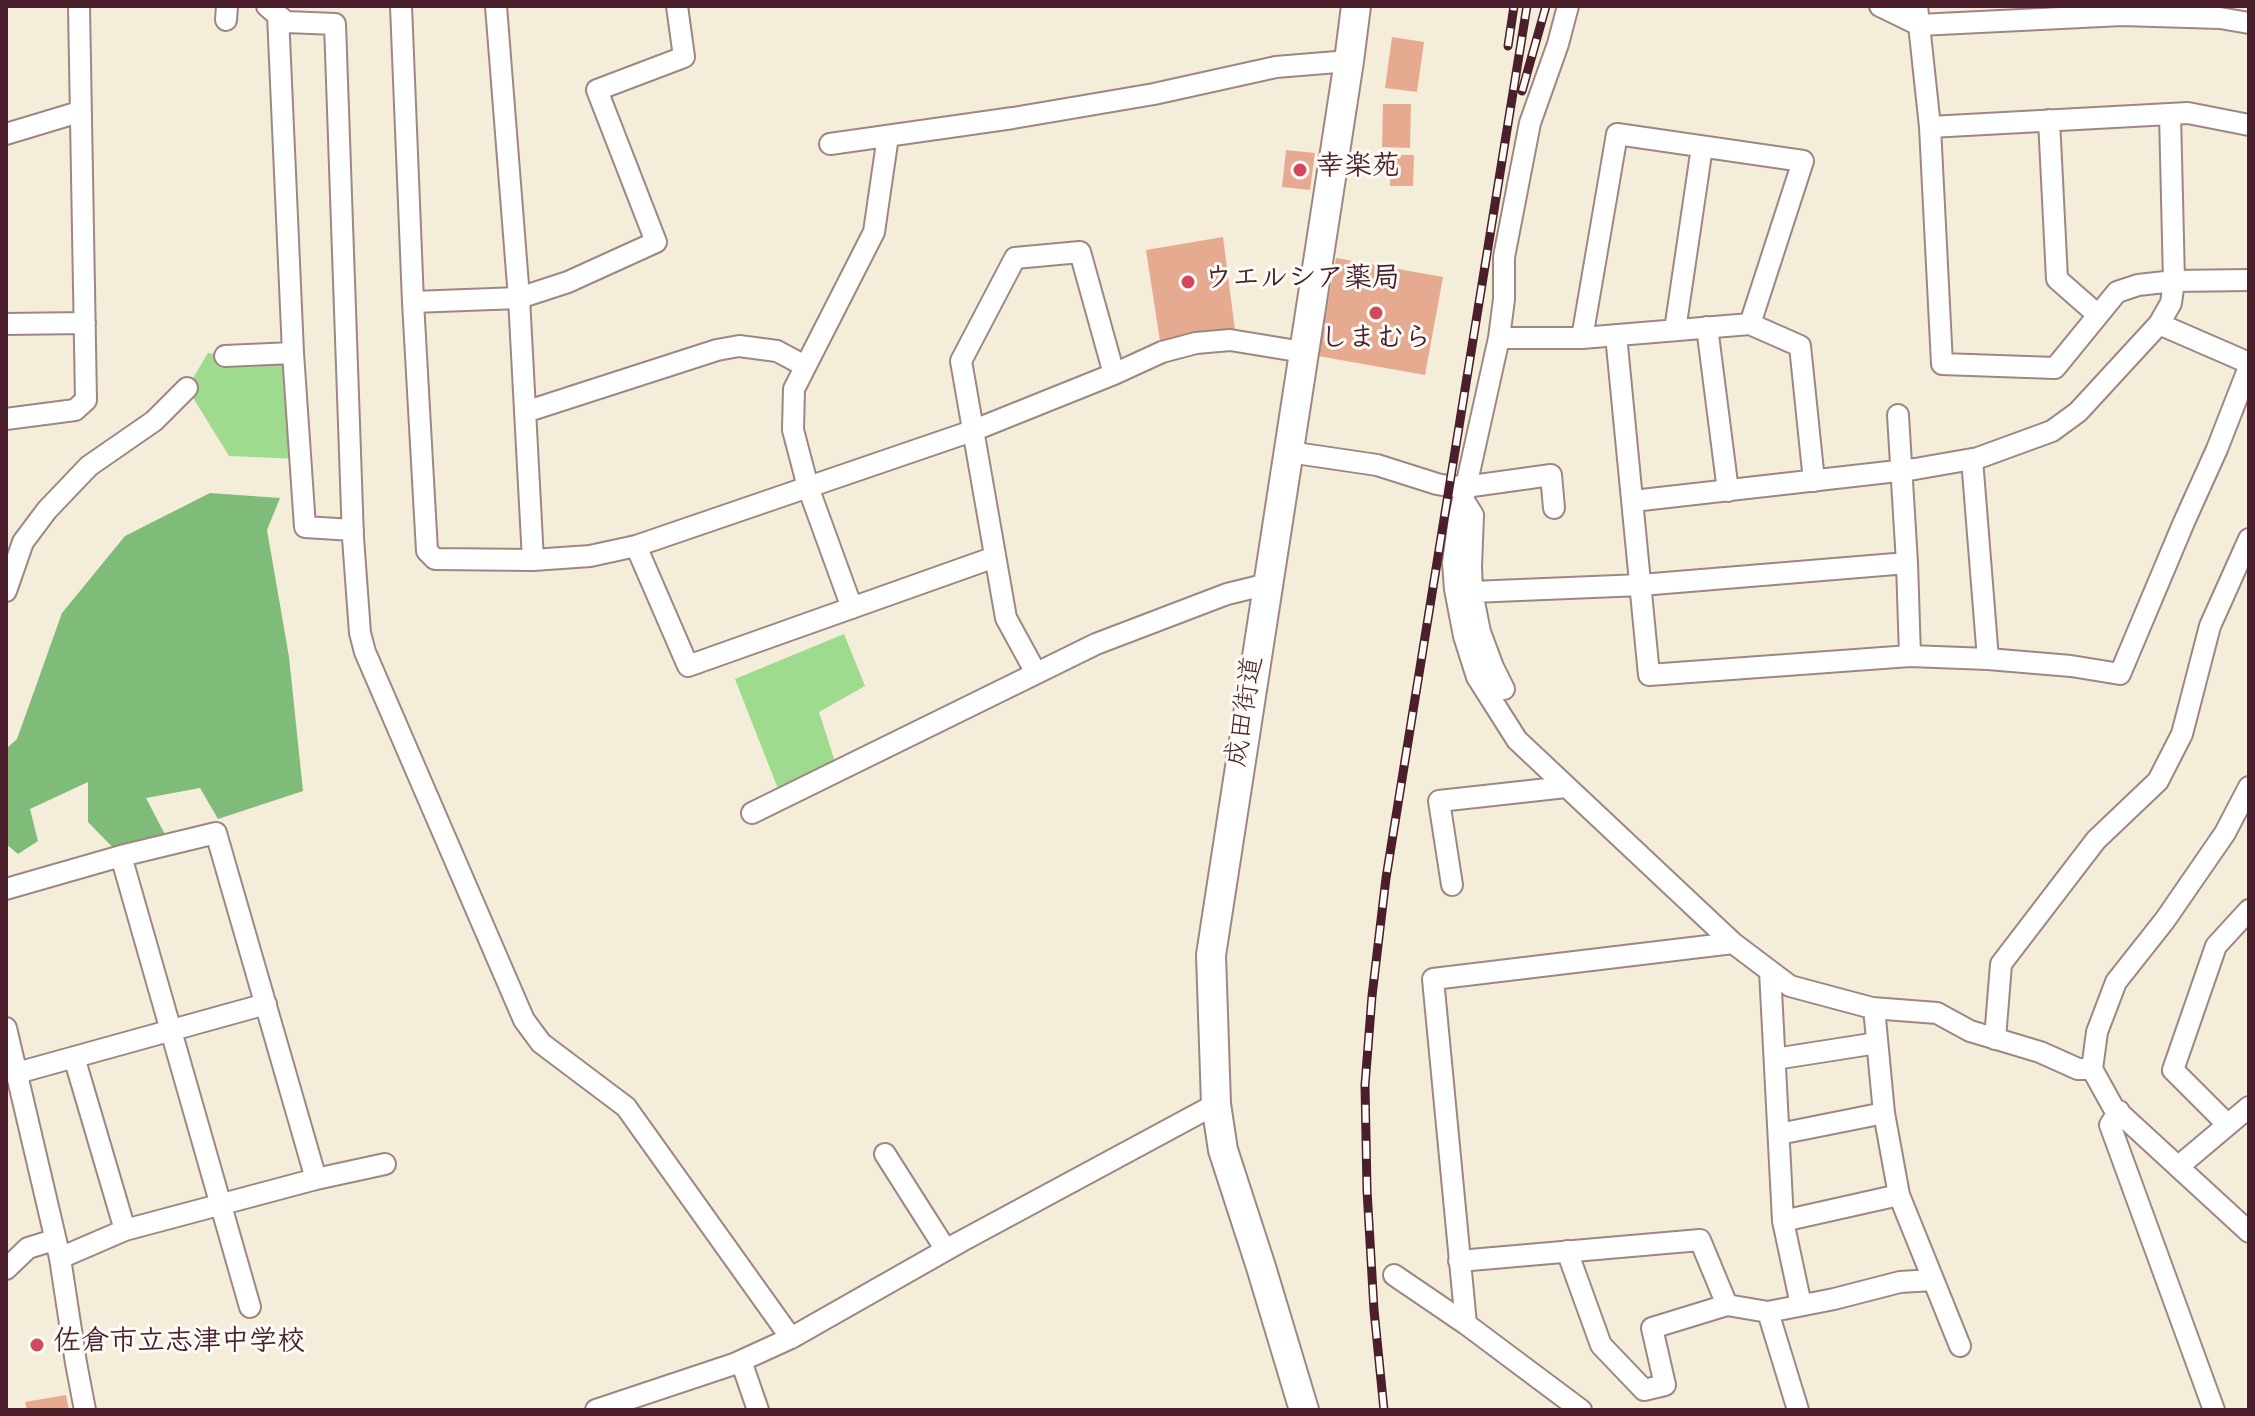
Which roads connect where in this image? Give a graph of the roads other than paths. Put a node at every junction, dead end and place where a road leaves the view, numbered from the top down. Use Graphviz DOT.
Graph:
graph roads {
  1 [pos="79,6"];
  2 [pos="401,6"];
  3 [pos="496,6"];
  4 [pos="677,6"];
  5 [pos="1356,6"];
  6 [pos="1568,6"];
  7 [pos="1880,6"];
  8 [pos="272,11"];
  9 [pos="1918,16"];
  10 [pos="2249,23"];
  11 [pos="1349,61"];
  12 [pos="79,112"];
  13 [pos="2170,114"];
  14 [pos="2049,120"];
  15 [pos="2249,125"];
  16 [pos="1930,127"];
  17 [pos="6,134"];
  18 [pos="888,136"];
  19 [pos="830,144"];
  20 [pos="1702,147"];
  21 [pos="2249,280"];
  22 [pos="2174,281"];
  23 [pos="519,298"];
  24 [pos="413,302"];
  25 [pos="2098,315"];
  26 [pos="85,323"];
  27 [pos="6,324"];
  28 [pos="1750,324"];
  29 [pos="2159,324"];
  30 [pos="1707,327"];
  31 [pos="1675,330"];
  32 [pos="1616,335"];
  33 [pos="1499,338"];
  34 [pos="1582,338"];
  35 [pos="1303,352"];
  36 [pos="293,353"];
  37 [pos="225,356"];
  38 [pos="2249,365"];
  39 [pos="805,366"];
  40 [pos="1114,374"];
  41 [pos="187,388"];
  42 [pos="525,412"];
  43 [pos="1898,415"];
  44 [pos="6,419"];
  45 [pos="972,431"];
  46 [pos="1289,452"];
  47 [pos="1972,459"];
  48 [pos="1901,471"];
  49 [pos="1814,481"];
  50 [pos="808,487"];
  51 [pos="1728,491"];
  52 [pos="1465,494"];
  53 [pos="1633,501"];
  54 [pos="1554,508"];
  55 [pos="353,530"];
  56 [pos="2249,539"];
  57 [pos="636,546"];
  58 [pos="995,557"];
  59 [pos="533,560"];
  60 [pos="1907,563"];
  61 [pos="1268,584"];
  62 [pos="1641,585"];
  63 [pos="6,591"];
  64 [pos="1472,592"];
  65 [pos="852,608"];
  66 [pos="1910,656"];
  67 [pos="1988,659"];
  68 [pos="1036,673"];
  69 [pos="1504,689"];
  70 [pos="1566,787"];
  71 [pos="2249,787"];
  72 [pos="752,813"];
  73 [pos="121,856"];
  74 [pos="1452,885"];
  75 [pos="6,889"];
  76 [pos="2249,910"];
  77 [pos="1733,943"];
  78 [pos="1770,971"];
  79 [pos="266,1004"];
  80 [pos="1874,1008"];
  81 [pos="6,1028"];
  82 [pos="170,1029"];
  83 [pos="1995,1039"];
  84 [pos="1877,1043"];
  85 [pos="74,1057"];
  86 [pos="1775,1059"];
  87 [pos="2092,1069"];
  88 [pos="17,1073"];
  89 [pos="1216,1104"];
  90 [pos="2249,1107"];
  91 [pos="2119,1111"];
  92 [pos="1884,1113"];
  93 [pos="2227,1124"];
  94 [pos="1779,1134"];
  95 [pos="885,1154"];
  96 [pos="385,1164"];
  97 [pos="2179,1166"];
  98 [pos="316,1179"];
  99 [pos="1899,1195"];
  100 [pos="219,1204"];
  101 [pos="1783,1221"];
  102 [pos="125,1230"];
  103 [pos="2249,1232"];
  104 [pos="57,1249"];
  105 [pos="946,1250"];
  106 [pos="1567,1251"];
  107 [pos="1459,1261"];
  108 [pos="6,1269"];
  109 [pos="1394,1275"];
  110 [pos="1933,1280"];
  111 [pos="1727,1305"];
  112 [pos="1801,1305"];
  113 [pos="250,1307"];
  114 [pos="1768,1312"];
  115 [pos="1466,1324"];
  116 [pos="791,1338"];
  117 [pos="1960,1346"];
  118 [pos="741,1361"];
  119 [pos="85,1410"];
  120 [pos="596,1410"];
  121 [pos="758,1410"];
  122 [pos="1304,1410"];
  123 [pos="1581,1410"];
  124 [pos="1798,1410"];
  125 [pos="2214,1410"];
  1 -- 12 [label="street"];
  2 -- 24 [label="street"];
  3 -- 23 [label="street"];
  4 -- 23 [label="street"];
  5 -- 11 [label="highway, 成田街道"];
  6 -- 33 [label="street"];
  7 -- 9 [label="street"];
  8 -- 36 [label="street"];
  8 -- 55 [label="street"];
  9 -- 10 [label="street"];
  9 -- 16 [label="street"];
  11 -- 18 [label="street"];
  11 -- 35 [label="highway, 成田街道"];
  12 -- 17 [label="street"];
  12 -- 26 [label="street"];
  13 -- 14 [label="street"];
  13 -- 15 [label="street"];
  13 -- 22 [label="street"];
  14 -- 16 [label="street"];
  14 -- 25 [label="street"];
  16 -- 25 [label="street"];
  18 -- 19 [label="street"];
  18 -- 39 [label="street"];
  20 -- 28 [label="street"];
  20 -- 31 [label="street"];
  20 -- 34 [label="street"];
  21 -- 22 [label="street"];
  22 -- 25 [label="street"];
  22 -- 29 [label="street"];
  23 -- 24 [label="street"];
  23 -- 42 [label="street"];
  24 -- 59 [label="street"];
  26 -- 27 [label="street"];
  26 -- 44 [label="street"];
  28 -- 30 [label="street"];
  28 -- 49 [label="street"];
  29 -- 38 [label="street"];
  29 -- 47 [label="street"];
  30 -- 31 [label="street"];
  30 -- 51 [label="street"];
  31 -- 32 [label="street"];
  32 -- 34 [label="street"];
  32 -- 53 [label="street"];
  33 -- 34 [label="street"];
  33 -- 52 [label="street"];
  35 -- 40 [label="street"];
  35 -- 46 [label="highway, 成田街道"];
  36 -- 37 [label="street"];
  36 -- 55 [label="street"];
  38 -- 67 [label="street"];
  39 -- 42 [label="street"];
  39 -- 50 [label="street"];
  40 -- 45 [label="street"];
  40 -- 45 [label="street"];
  41 -- 63 [label="street"];
  42 -- 59 [label="street"];
  43 -- 48 [label="street"];
  45 -- 50 [label="street"];
  45 -- 58 [label="street"];
  46 -- 52 [label="street"];
  46 -- 61 [label="highway, 成田街道"];
  47 -- 48 [label="street"];
  47 -- 67 [label="street"];
  48 -- 49 [label="street"];
  48 -- 60 [label="street"];
  49 -- 51 [label="street"];
  50 -- 57 [label="street"];
  50 -- 65 [label="street"];
  51 -- 53 [label="street"];
  52 -- 54 [label="street"];
  52 -- 64 [label="street"];
  52 -- 70 [label="street"];
  53 -- 62 [label="street"];
  55 -- 116 [label="street"];
  56 -- 83 [label="street"];
  57 -- 59 [label="street"];
  57 -- 65 [label="street"];
  58 -- 65 [label="street"];
  58 -- 68 [label="street"];
  60 -- 62 [label="street"];
  60 -- 66 [label="street"];
  61 -- 68 [label="street"];
  61 -- 89 [label="highway, 成田街道"];
  62 -- 64 [label="street"];
  62 -- 66 [label="street"];
  64 -- 69 [label="street"];
  66 -- 67 [label="street"];
  68 -- 72 [label="street"];
  70 -- 74 [label="street"];
  70 -- 77 [label="street"];
  71 -- 87 [label="street"];
  73 -- 75 [label="street"];
  73 -- 79 [label="street"];
  73 -- 82 [label="street"];
  76 -- 93 [label="street"];
  77 -- 78 [label="street"];
  77 -- 107 [label="street"];
  78 -- 80 [label="street"];
  78 -- 86 [label="street"];
  79 -- 82 [label="street"];
  79 -- 98 [label="street"];
  80 -- 83 [label="street"];
  80 -- 84 [label="street"];
  81 -- 88 [label="street"];
  82 -- 85 [label="street"];
  82 -- 100 [label="street"];
  83 -- 87 [label="street"];
  84 -- 86 [label="street"];
  84 -- 92 [label="street"];
  85 -- 88 [label="street"];
  85 -- 102 [label="street"];
  86 -- 94 [label="street"];
  87 -- 91 [label="street"];
  88 -- 104 [label="street"];
  89 -- 105 [label="street"];
  89 -- 122 [label="highway, 成田街道"];
  90 -- 93 [label="street"];
  91 -- 97 [label="street"];
  91 -- 125 [label="street"];
  92 -- 94 [label="street"];
  92 -- 99 [label="street"];
  93 -- 97 [label="street"];
  94 -- 101 [label="street"];
  95 -- 105 [label="street"];
  96 -- 98 [label="street"];
  97 -- 103 [label="street"];
  98 -- 100 [label="street"];
  99 -- 101 [label="street"];
  99 -- 110 [label="street"];
  100 -- 102 [label="street"];
  100 -- 113 [label="street"];
  101 -- 112 [label="street"];
  102 -- 104 [label="street"];
  104 -- 108 [label="street"];
  104 -- 119 [label="street"];
  105 -- 116 [label="street"];
  106 -- 107 [label="street"];
  106 -- 111 [label="street"];
  106 -- 111 [label="street"];
  107 -- 115 [label="street"];
  109 -- 115 [label="street"];
  110 -- 112 [label="street"];
  110 -- 117 [label="street"];
  111 -- 114 [label="street"];
  112 -- 114 [label="street"];
  114 -- 124 [label="street"];
  115 -- 123 [label="street"];
  116 -- 118 [label="street"];
  118 -- 120 [label="street"];
  118 -- 121 [label="street"];
}
